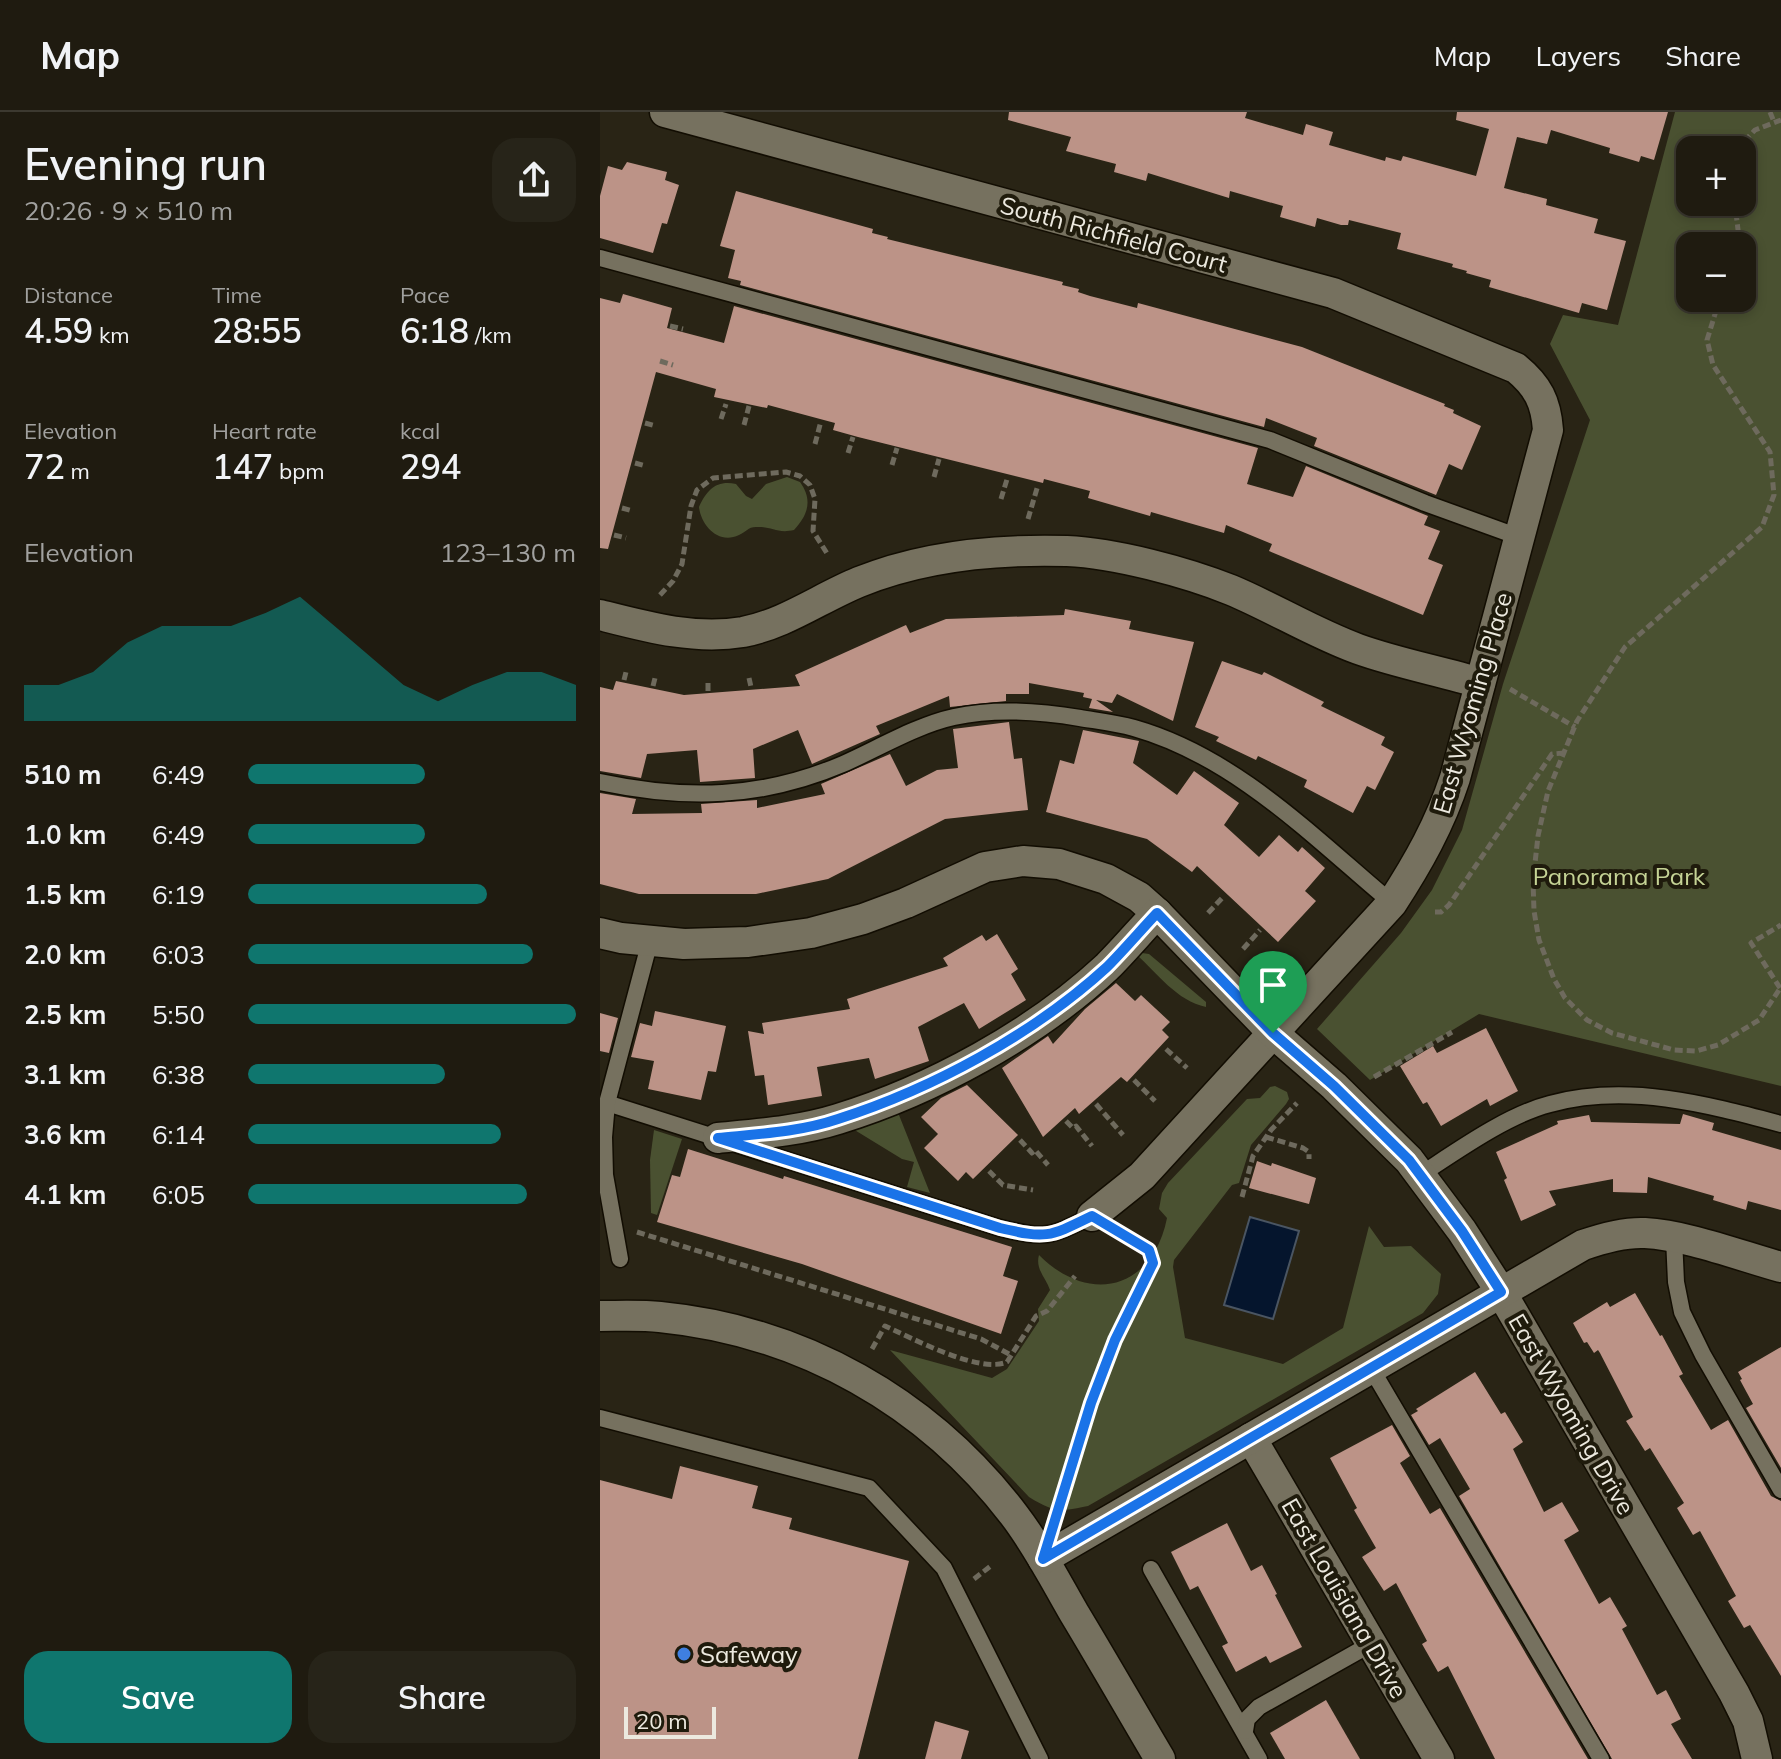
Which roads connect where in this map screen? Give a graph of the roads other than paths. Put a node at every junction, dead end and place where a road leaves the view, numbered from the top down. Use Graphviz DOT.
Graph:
graph roads {
  1 [pos="665,112"];
  2 [pos="600,258"];
  3 [pos="1542,398"];
  4 [pos="1519,537"];
  5 [pos="600,615"];
  6 [pos="1492,683"];
  7 [pos="600,782"];
  8 [pos="1392,903"];
  9 [pos="1157,913"];
  10 [pos="600,933"];
  11 [pos="650,941"];
  12 [pos="1273,1033"];
  13 [pos="607,1103"];
  14 [pos="1781,1124"];
  15 [pos="718,1138"];
  16 [pos="1420,1175"];
  17 [pos="1092,1216"];
  18 [pos="1674,1238"];
  19 [pos="620,1259"];
  20 [pos="1781,1267"];
  21 [pos="1501,1292"];
  22 [pos="600,1316"];
  23 [pos="1371,1368"];
  24 [pos="600,1418"];
  25 [pos="1251,1438"];
  26 [pos="1781,1490"];
  27 [pos="1043,1559"];
  28 [pos="1151,1569"];
  29 [pos="1371,1644"];
  30 [pos="1245,1731"];
  31 [pos="1040,1759"];
  32 [pos="1160,1759"];
  33 [pos="1259,1759"];
  34 [pos="1439,1759"];
  35 [pos="1601,1759"];
  36 [pos="1757,1759"];
  1 -- 3 [label="street, South Richfield Court"];
  2 -- 4 [label="lane"];
  3 -- 4 [label="street, East Wyoming Place"];
  4 -- 6 [label="street, East Wyoming Place"];
  5 -- 6 [label="street"];
  6 -- 8 [label="street, East Wyoming Place"];
  7 -- 8 [label="lane"];
  8 -- 12 [label="street, East Wyoming Place"];
  9 -- 11 [label="street, East Wyoming Drive"];
  9 -- 12 [label="street, East Wyoming Drive"];
  9 -- 15 [label="street"];
  10 -- 11 [label="street, East Wyoming Drive"];
  11 -- 13 [label="lane"];
  12 -- 16 [label="street, East Wyoming Drive"];
  12 -- 17 [label="street, East Wyoming Place"];
  13 -- 15 [label="lane"];
  13 -- 19 [label="lane"];
  14 -- 16 [label="lane"];
  15 -- 17 [label="lane"];
  16 -- 21 [label="street, East Wyoming Drive"];
  18 -- 20 [label="street"];
  18 -- 21 [label="street"];
  18 -- 26 [label="lane"];
  21 -- 23 [label="street"];
  21 -- 36 [label="street, East Wyoming Drive"];
  22 -- 27 [label="street"];
  23 -- 25 [label="street"];
  23 -- 35 [label="lane"];
  24 -- 31 [label="lane"];
  25 -- 27 [label="street"];
  25 -- 29 [label="street, East Louisiana Drive"];
  27 -- 32 [label="street"];
  28 -- 30 [label="lane"];
  29 -- 30 [label="lane"];
  29 -- 34 [label="street, East Louisiana Drive"];
  30 -- 33 [label="lane"];
}
